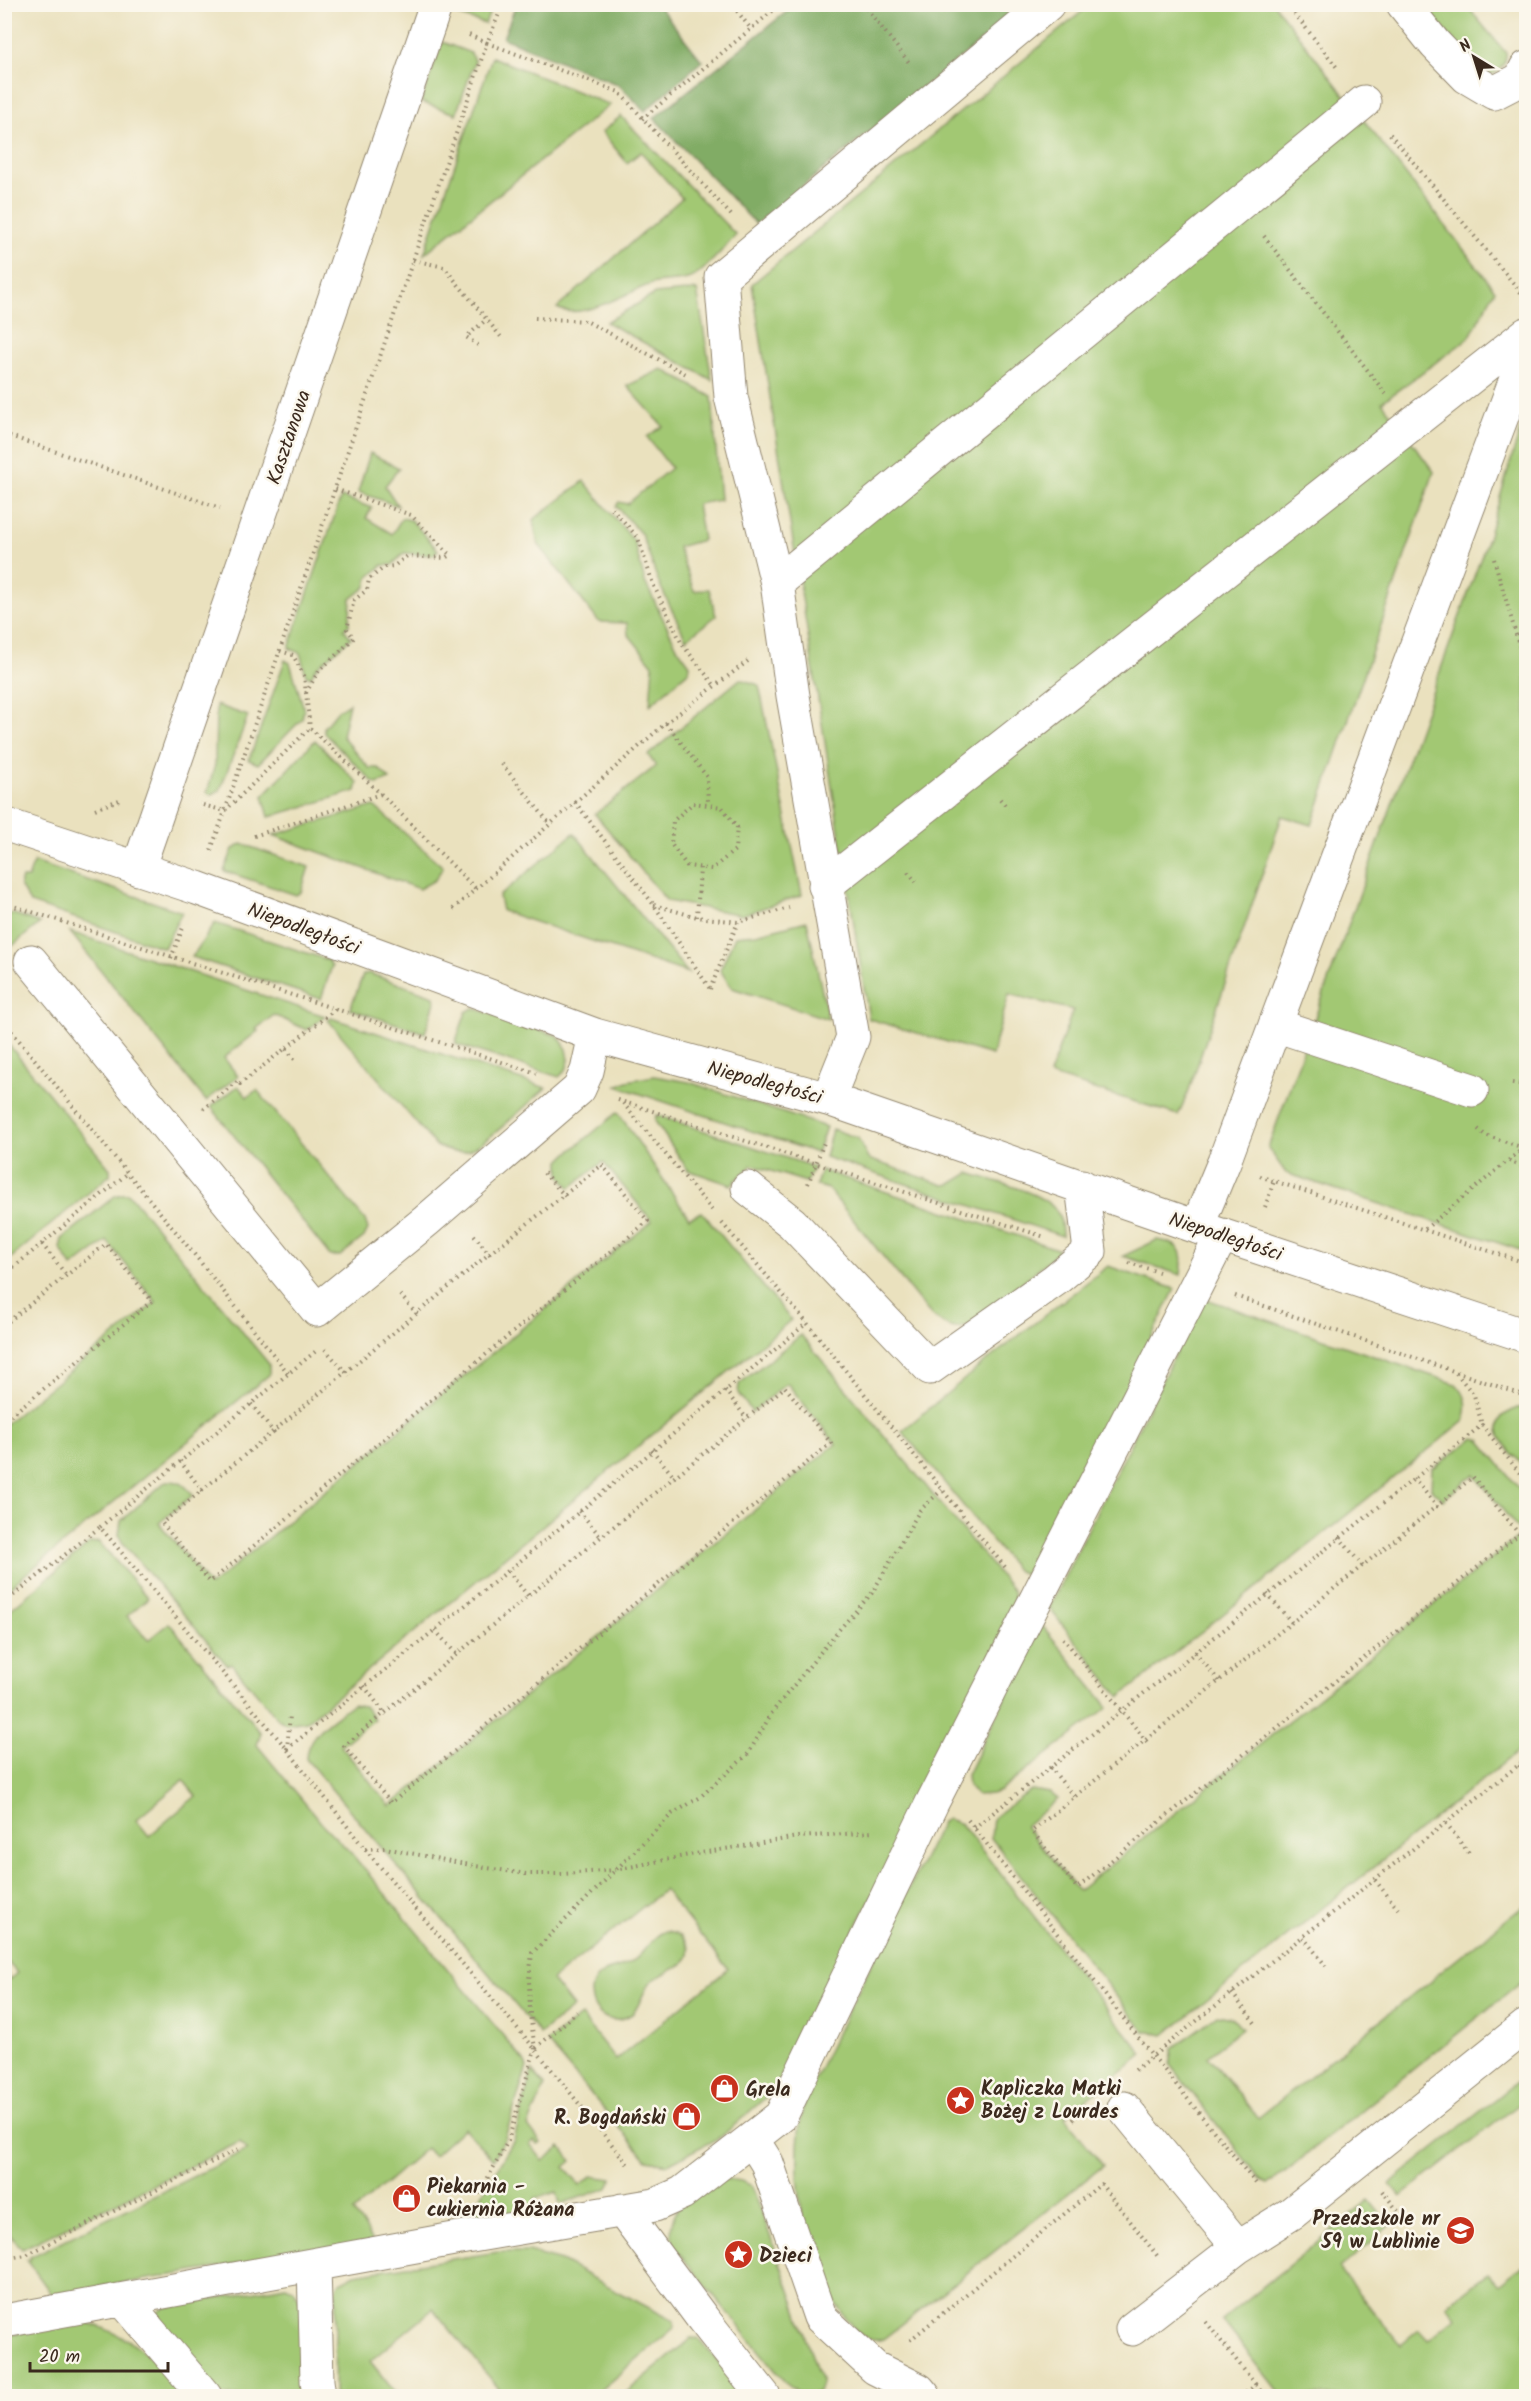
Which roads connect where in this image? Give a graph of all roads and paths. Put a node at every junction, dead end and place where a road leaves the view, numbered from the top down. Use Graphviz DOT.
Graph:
graph roads {
  1 [pos="436,4"];
  2 [pos="781,4"];
  3 [pos="863,4"];
  4 [pos="1048,4"];
  5 [pos="1287,4"];
  6 [pos="1403,4"];
  7 [pos="737,11"];
  8 [pos="751,29"];
  9 [pos="1527,68"];
  10 [pos="937,97"];
  11 [pos="1364,102"];
  12 [pos="642,119"];
  13 [pos="1240,205"];
  14 [pos="759,246"];
  15 [pos="413,260"];
  16 [pos="1527,300"];
  17 [pos="535,318"];
  18 [pos="486,320"];
  19 [pos="1527,334"];
  20 [pos="501,337"];
  21 [pos="478,345"];
  22 [pos="1527,352"];
  23 [pos="731,398"];
  24 [pos="1411,426"];
  25 [pos="4,434"];
  26 [pos="335,489"];
  27 [pos="612,508"];
  28 [pos="229,511"];
  29 [pos="1491,549"];
  30 [pos="777,583"];
  31 [pos="784,633"];
  32 [pos="280,651"];
  33 [pos="1525,658"];
  34 [pos="1527,669"];
  35 [pos="715,686"];
  36 [pos="306,693"];
  37 [pos="666,723"];
  38 [pos="309,728"];
  39 [pos="502,764"];
  40 [pos="381,794"];
  41 [pos="165,795"];
  42 [pos="575,802"];
  43 [pos="708,805"];
  44 [pos="225,811"];
  45 [pos="4,824"];
  46 [pos="550,824"];
  47 [pos="254,836"];
  48 [pos="700,868"];
  49 [pos="138,869"];
  50 [pos="475,888"];
  51 [pos="826,891"];
  52 [pos="4,903"];
  53 [pos="654,905"];
  54 [pos="453,909"];
  55 [pos="697,917"];
  56 [pos="738,922"];
  57 [pos="31,961"];
  58 [pos="337,1008"];
  59 [pos="4,1022"];
  60 [pos="1275,1025"];
  61 [pos="595,1035"];
  62 [pos="286,1049"];
  63 [pos="296,1061"];
  64 [pos="579,1089"];
  65 [pos="1472,1090"];
  66 [pos="829,1114"];
  67 [pos="171,1133"];
  68 [pos="1527,1146"];
  69 [pos="1509,1161"];
  70 [pos="817,1162"];
  71 [pos="540,1168"];
  72 [pos="1527,1168"];
  73 [pos="128,1173"];
  74 [pos="1082,1186"];
  75 [pos="748,1188"];
  76 [pos="565,1196"];
  77 [pos="792,1223"];
  78 [pos="468,1227"];
  79 [pos="1425,1230"];
  80 [pos="1224,1235"];
  81 [pos="42,1244"];
  82 [pos="1090,1251"];
  83 [pos="491,1256"];
  84 [pos="1527,1263"];
  85 [pos="4,1275"];
  86 [pos="67,1276"];
  87 [pos="1199,1283"];
  88 [pos="393,1288"];
  89 [pos="418,1316"];
  90 [pos="4,1324"];
  91 [pos="1527,1336"];
  92 [pos="322,1346"];
  93 [pos="1455,1372"];
  94 [pos="288,1374"];
  95 [pos="347,1374"];
  96 [pos="725,1390"];
  97 [pos="1527,1396"];
  98 [pos="251,1404"];
  99 [pos="747,1419"];
  100 [pos="4,1421"];
  101 [pos="1482,1425"];
  102 [pos="275,1433"];
  103 [pos="652,1450"];
  104 [pos="180,1461"];
  105 [pos="675,1478"];
  106 [pos="1414,1478"];
  107 [pos="1527,1482"];
  108 [pos="942,1490"];
  109 [pos="203,1492"];
  110 [pos="1438,1507"];
  111 [pos="579,1510"];
  112 [pos="1339,1537"];
  113 [pos="602,1538"];
  114 [pos="1363,1567"];
  115 [pos="508,1571"];
  116 [pos="1267,1594"];
  117 [pos="529,1597"];
  118 [pos="1034,1602"];
  119 [pos="4,1604"];
  120 [pos="1292,1624"];
  121 [pos="435,1630"];
  122 [pos="1195,1652"];
  123 [pos="458,1656"];
  124 [pos="1220,1682"];
  125 [pos="364,1686"];
  126 [pos="1122,1710"];
  127 [pos="290,1715"];
  128 [pos="386,1715"];
  129 [pos="1146,1741"];
  130 [pos="286,1749"];
  131 [pos="1527,1759"];
  132 [pos="1519,1765"];
  133 [pos="1050,1766"];
  134 [pos="1527,1775"];
  135 [pos="1075,1798"];
  136 [pos="926,1817"];
  137 [pos="1446,1823"];
  138 [pos="974,1828"];
  139 [pos="365,1849"];
  140 [pos="1469,1853"];
  141 [pos="615,1870"];
  142 [pos="1375,1880"];
  143 [pos="1398,1910"];
  144 [pos="1303,1937"];
  145 [pos="1326,1966"];
  146 [pos="4,1969"];
  147 [pos="12,1977"];
  148 [pos="1232,1993"];
  149 [pos="577,2012"];
  150 [pos="1255,2023"];
  151 [pos="1527,2026"];
  152 [pos="535,2049"];
  153 [pos="1124,2108"];
  154 [pos="752,2139"];
  155 [pos="240,2148"];
  156 [pos="1101,2184"];
  157 [pos="1378,2186"];
  158 [pos="655,2205"];
  159 [pos="622,2210"];
  160 [pos="1406,2221"];
  161 [pos="454,2239"];
  162 [pos="1238,2247"];
  163 [pos="4,2259"];
  164 [pos="314,2265"];
  165 [pos="124,2301"];
  166 [pos="4,2322"];
  167 [pos="1132,2329"];
  168 [pos="875,2368"];
  169 [pos="206,2397"];
  170 [pos="319,2397"];
  171 [pos="764,2397"];
  172 [pos="924,2397"];
  173 [pos="1241,2397"];
  174 [pos="1265,2397"];
  1 -- 41 [label="street, Kasztanowa"];
  2 -- 8 [label="path"];
  3 -- 10 [label="path"];
  4 -- 10 [label="street"];
  5 -- 11 [label="path"];
  6 -- 9 [label="street"];
  7 -- 8 [label="path"];
  8 -- 12 [label="path"];
  10 -- 14 [label="street"];
  11 -- 13 [label="street"];
  11 -- 16 [label="path"];
  12 -- 14 [label="path"];
  12 -- 15 [label="path"];
  13 -- 24 [label="path"];
  13 -- 30 [label="street"];
  14 -- 23 [label="street"];
  15 -- 18 [label="path"];
  15 -- 26 [label="path"];
  17 -- 23 [label="path"];
  18 -- 20 [label="path"];
  18 -- 21 [label="path"];
  19 -- 24 [label="street"];
  22 -- 60 [label="street"];
  23 -- 30 [label="street"];
  24 -- 51 [label="street"];
  25 -- 28 [label="path"];
  26 -- 32 [label="path"];
  26 -- 36 [label="path"];
  27 -- 35 [label="path"];
  29 -- 33 [label="path"];
  30 -- 31 [label="street"];
  31 -- 35 [label="path"];
  31 -- 51 [label="street"];
  32 -- 36 [label="path"];
  32 -- 44 [label="path"];
  33 -- 34 [label="path"];
  35 -- 37 [label="path"];
  36 -- 38 [label="path"];
  37 -- 42 [label="path"];
  37 -- 43 [label="path"];
  38 -- 40 [label="path"];
  38 -- 44 [label="path"];
  39 -- 46 [label="path"];
  40 -- 47 [label="path"];
  40 -- 50 [label="path"];
  41 -- 44 [label="path"];
  41 -- 49 [label="street, Kasztanowa"];
  42 -- 46 [label="path"];
  42 -- 53 [label="path"];
  43 -- 48 [label="path"];
  43 -- 48 [label="path"];
  45 -- 49 [label="street, Niepodległości"];
  46 -- 50 [label="path"];
  48 -- 55 [label="path"];
  49 -- 61 [label="street, Niepodległości"];
  50 -- 54 [label="path"];
  51 -- 56 [label="path"];
  51 -- 66 [label="street"];
  52 -- 58 [label="path"];
  53 -- 55 [label="path"];
  53 -- 56 [label="path"];
  55 -- 56 [label="path"];
  57 -- 67 [label="street"];
  58 -- 62 [label="path"];
  58 -- 64 [label="path"];
  59 -- 73 [label="path"];
  60 -- 65 [label="street"];
  60 -- 80 [label="street"];
  61 -- 64 [label="street"];
  61 -- 66 [label="street, Niepodległości"];
  62 -- 63 [label="path"];
  62 -- 67 [label="path"];
  64 -- 67 [label="street"];
  64 -- 70 [label="path"];
  66 -- 70 [label="path"];
  66 -- 74 [label="street, Niepodległości"];
  68 -- 69 [label="path"];
  69 -- 72 [label="path"];
  69 -- 79 [label="path"];
  70 -- 77 [label="path"];
  70 -- 82 [label="path"];
  71 -- 76 [label="path"];
  73 -- 81 [label="path"];
  73 -- 94 [label="path"];
  74 -- 80 [label="street, Niepodległości"];
  74 -- 82 [label="street"];
  75 -- 77 [label="street"];
  76 -- 83 [label="path"];
  76 -- 109 [label="path"];
  77 -- 82 [label="street"];
  78 -- 83 [label="path"];
  79 -- 80 [label="path"];
  79 -- 84 [label="path"];
  80 -- 87 [label="street"];
  80 -- 91 [label="street, Niepodległości"];
  80 -- 93 [label="path"];
  81 -- 85 [label="path"];
  81 -- 86 [label="path"];
  82 -- 87 [label="path"];
  83 -- 89 [label="path"];
  86 -- 90 [label="path"];
  86 -- 100 [label="path"];
  87 -- 118 [label="street"];
  88 -- 89 [label="path"];
  89 -- 95 [label="path"];
  92 -- 95 [label="path"];
  93 -- 97 [label="path"];
  93 -- 101 [label="path"];
  95 -- 102 [label="path"];
  96 -- 99 [label="path"];
  96 -- 103 [label="path"];
  96 -- 108 [label="path"];
  98 -- 102 [label="path"];
  99 -- 105 [label="path"];
  99 -- 128 [label="path"];
  101 -- 106 [label="path"];
  101 -- 107 [label="path"];
  102 -- 109 [label="path"];
  103 -- 105 [label="path"];
  103 -- 111 [label="path"];
  104 -- 109 [label="path"];
  105 -- 113 [label="path"];
  106 -- 110 [label="path"];
  106 -- 112 [label="path"];
  108 -- 118 [label="path"];
  108 -- 141 [label="path"];
  110 -- 114 [label="path"];
  110 -- 135 [label="path"];
  111 -- 113 [label="path"];
  111 -- 115 [label="path"];
  112 -- 114 [label="path"];
  112 -- 116 [label="path"];
  113 -- 117 [label="path"];
  114 -- 120 [label="path"];
  115 -- 117 [label="path"];
  115 -- 121 [label="path"];
  116 -- 120 [label="path"];
  116 -- 122 [label="path"];
  117 -- 123 [label="path"];
  118 -- 126 [label="path"];
  118 -- 136 [label="street"];
  119 -- 130 [label="path"];
  120 -- 124 [label="path"];
  121 -- 123 [label="path"];
  121 -- 125 [label="path"];
  122 -- 124 [label="path"];
  122 -- 126 [label="path"];
  123 -- 128 [label="path"];
  124 -- 129 [label="path"];
  125 -- 128 [label="path"];
  125 -- 130 [label="path"];
  126 -- 129 [label="path"];
  126 -- 133 [label="path"];
  127 -- 130 [label="path"];
  129 -- 135 [label="path"];
  130 -- 139 [label="path"];
  131 -- 132 [label="path"];
  132 -- 134 [label="path"];
  132 -- 137 [label="path"];
  133 -- 135 [label="path"];
  133 -- 138 [label="path"];
  136 -- 138 [label="path"];
  136 -- 141 [label="path"];
  136 -- 154 [label="street"];
  137 -- 140 [label="path"];
  137 -- 142 [label="path"];
  138 -- 148 [label="path"];
  139 -- 141 [label="path"];
  139 -- 152 [label="path"];
  141 -- 152 [label="path"];
  142 -- 143 [label="path"];
  142 -- 144 [label="path"];
  144 -- 145 [label="path"];
  144 -- 148 [label="path"];
  146 -- 147 [label="path"];
  148 -- 150 [label="path"];
  149 -- 152 [label="path"];
  151 -- 162 [label="street"];
  152 -- 158 [label="path"];
  152 -- 161 [label="path"];
  153 -- 162 [label="street"];
  154 -- 158 [label="street"];
  154 -- 168 [label="street"];
  155 -- 163 [label="path"];
  156 -- 168 [label="path"];
  157 -- 160 [label="path"];
  158 -- 159 [label="street"];
  159 -- 161 [label="street"];
  159 -- 171 [label="street"];
  161 -- 164 [label="street"];
  162 -- 167 [label="street"];
  164 -- 165 [label="street"];
  164 -- 170 [label="street"];
  165 -- 166 [label="street"];
  165 -- 169 [label="street"];
  168 -- 172 [label="street"];
  173 -- 174 [label="path"];
}
